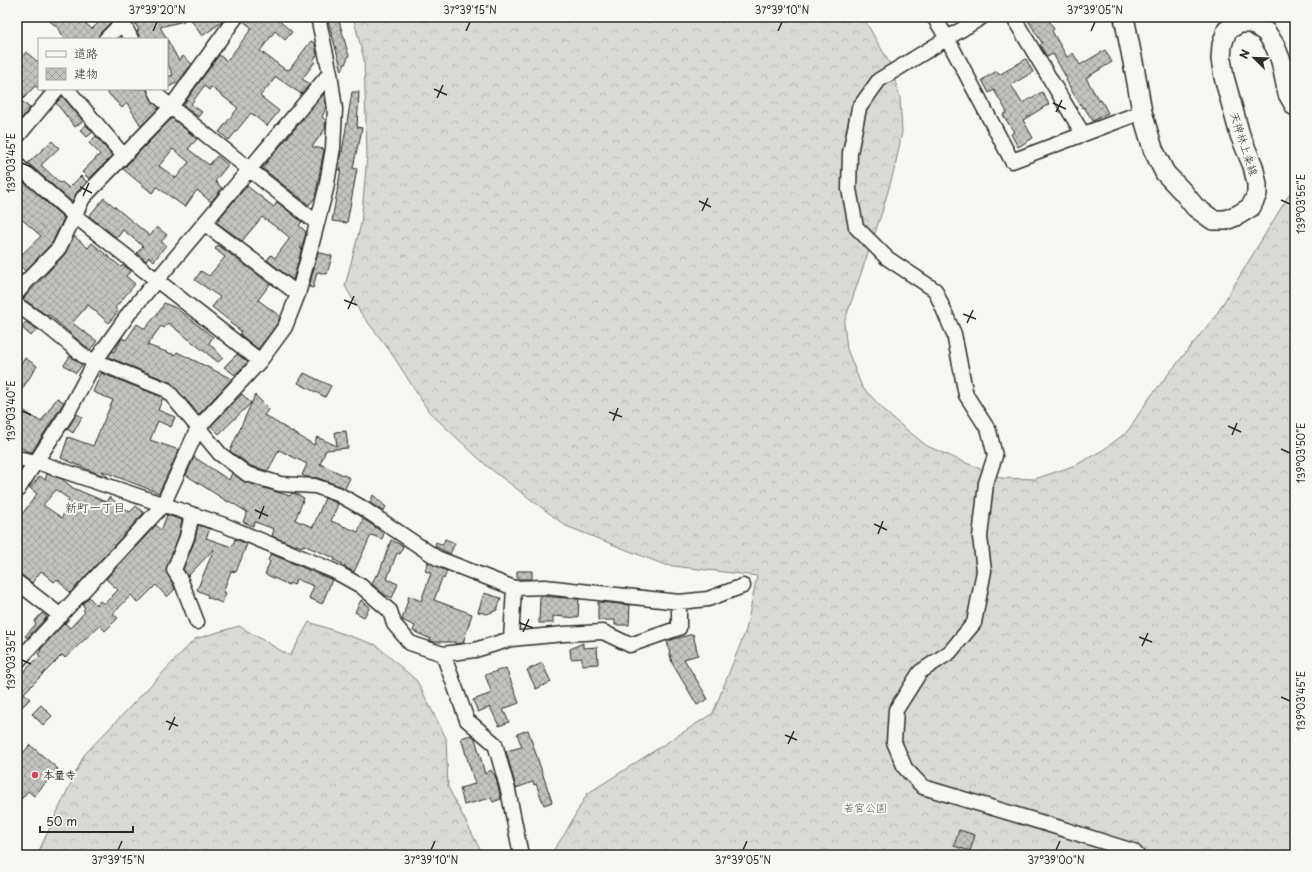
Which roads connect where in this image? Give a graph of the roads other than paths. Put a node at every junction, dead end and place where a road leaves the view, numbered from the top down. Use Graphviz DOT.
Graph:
graph roads {
  1 [pos="236,17"];
  2 [pos="318,17"];
  3 [pos="934,17"];
  4 [pos="982,17"];
  5 [pos="1013,17"];
  6 [pos="1124,17"];
  7 [pos="122,20"];
  8 [pos="107,38"];
  9 [pos="131,38"];
  10 [pos="947,38"];
  11 [pos="330,73"];
  12 [pos="56,90"];
  13 [pos="68,90"];
  14 [pos="156,90"];
  15 [pos="1295,106"];
  16 [pos="171,107"];
  17 [pos="1142,112"];
  18 [pos="1083,134"];
  19 [pos="17,137"];
  20 [pos="123,155"];
  21 [pos="17,164"];
  22 [pos="250,169"];
  23 [pos="75,216"];
  24 [pos="317,223"];
  25 [pos="205,224"];
  26 [pos="158,280"];
  27 [pos="17,293"];
  28 [pos="298,294"];
  29 [pos="17,305"];
  30 [pos="96,360"];
  31 [pos="260,361"];
  32 [pos="198,428"];
  33 [pos="17,458"];
  34 [pos="37,462"];
  35 [pos="17,491"];
  36 [pos="163,505"];
  37 [pos="192,514"];
  38 [pos="17,582"];
  39 [pos="743,586"];
  40 [pos="514,588"];
  41 [pos="679,602"];
  42 [pos="61,616"];
  43 [pos="197,622"];
  44 [pos="511,639"];
  45 [pos="443,654"];
  46 [pos="17,662"];
  47 [pos="521,855"];
  48 [pos="1137,855"];
  1 -- 16 [label="street"];
  2 -- 11 [label="street"];
  3 -- 10 [label="street"];
  4 -- 10 [label="street"];
  5 -- 18 [label="street"];
  6 -- 17 [label="main road, 天神林上条線"];
  7 -- 8 [label="street"];
  7 -- 9 [label="street"];
  10 -- 18 [label="street"];
  10 -- 48 [label="street"];
  11 -- 22 [label="street"];
  11 -- 24 [label="street"];
  12 -- 19 [label="street"];
  13 -- 20 [label="street"];
  14 -- 16 [label="street"];
  15 -- 17 [label="main road, 天神林上条線"];
  16 -- 20 [label="street"];
  16 -- 22 [label="street"];
  17 -- 18 [label="street"];
  20 -- 23 [label="street"];
  21 -- 23 [label="street"];
  22 -- 24 [label="street"];
  22 -- 25 [label="street"];
  23 -- 26 [label="street"];
  23 -- 27 [label="street"];
  24 -- 28 [label="street"];
  25 -- 26 [label="street"];
  25 -- 28 [label="street"];
  26 -- 30 [label="street"];
  26 -- 31 [label="street"];
  28 -- 31 [label="street"];
  29 -- 30 [label="street"];
  30 -- 32 [label="street"];
  30 -- 34 [label="street"];
  31 -- 32 [label="street"];
  32 -- 36 [label="street"];
  32 -- 40 [label="street"];
  33 -- 34 [label="street"];
  34 -- 35 [label="street"];
  34 -- 36 [label="street"];
  36 -- 37 [label="street"];
  36 -- 42 [label="street"];
  37 -- 43 [label="street"];
  37 -- 45 [label="street"];
  38 -- 42 [label="street"];
  39 -- 41 [label="street"];
  40 -- 41 [label="street"];
  40 -- 44 [label="street"];
  41 -- 44 [label="street"];
  42 -- 46 [label="street"];
  44 -- 45 [label="street"];
  45 -- 47 [label="street"];
}
